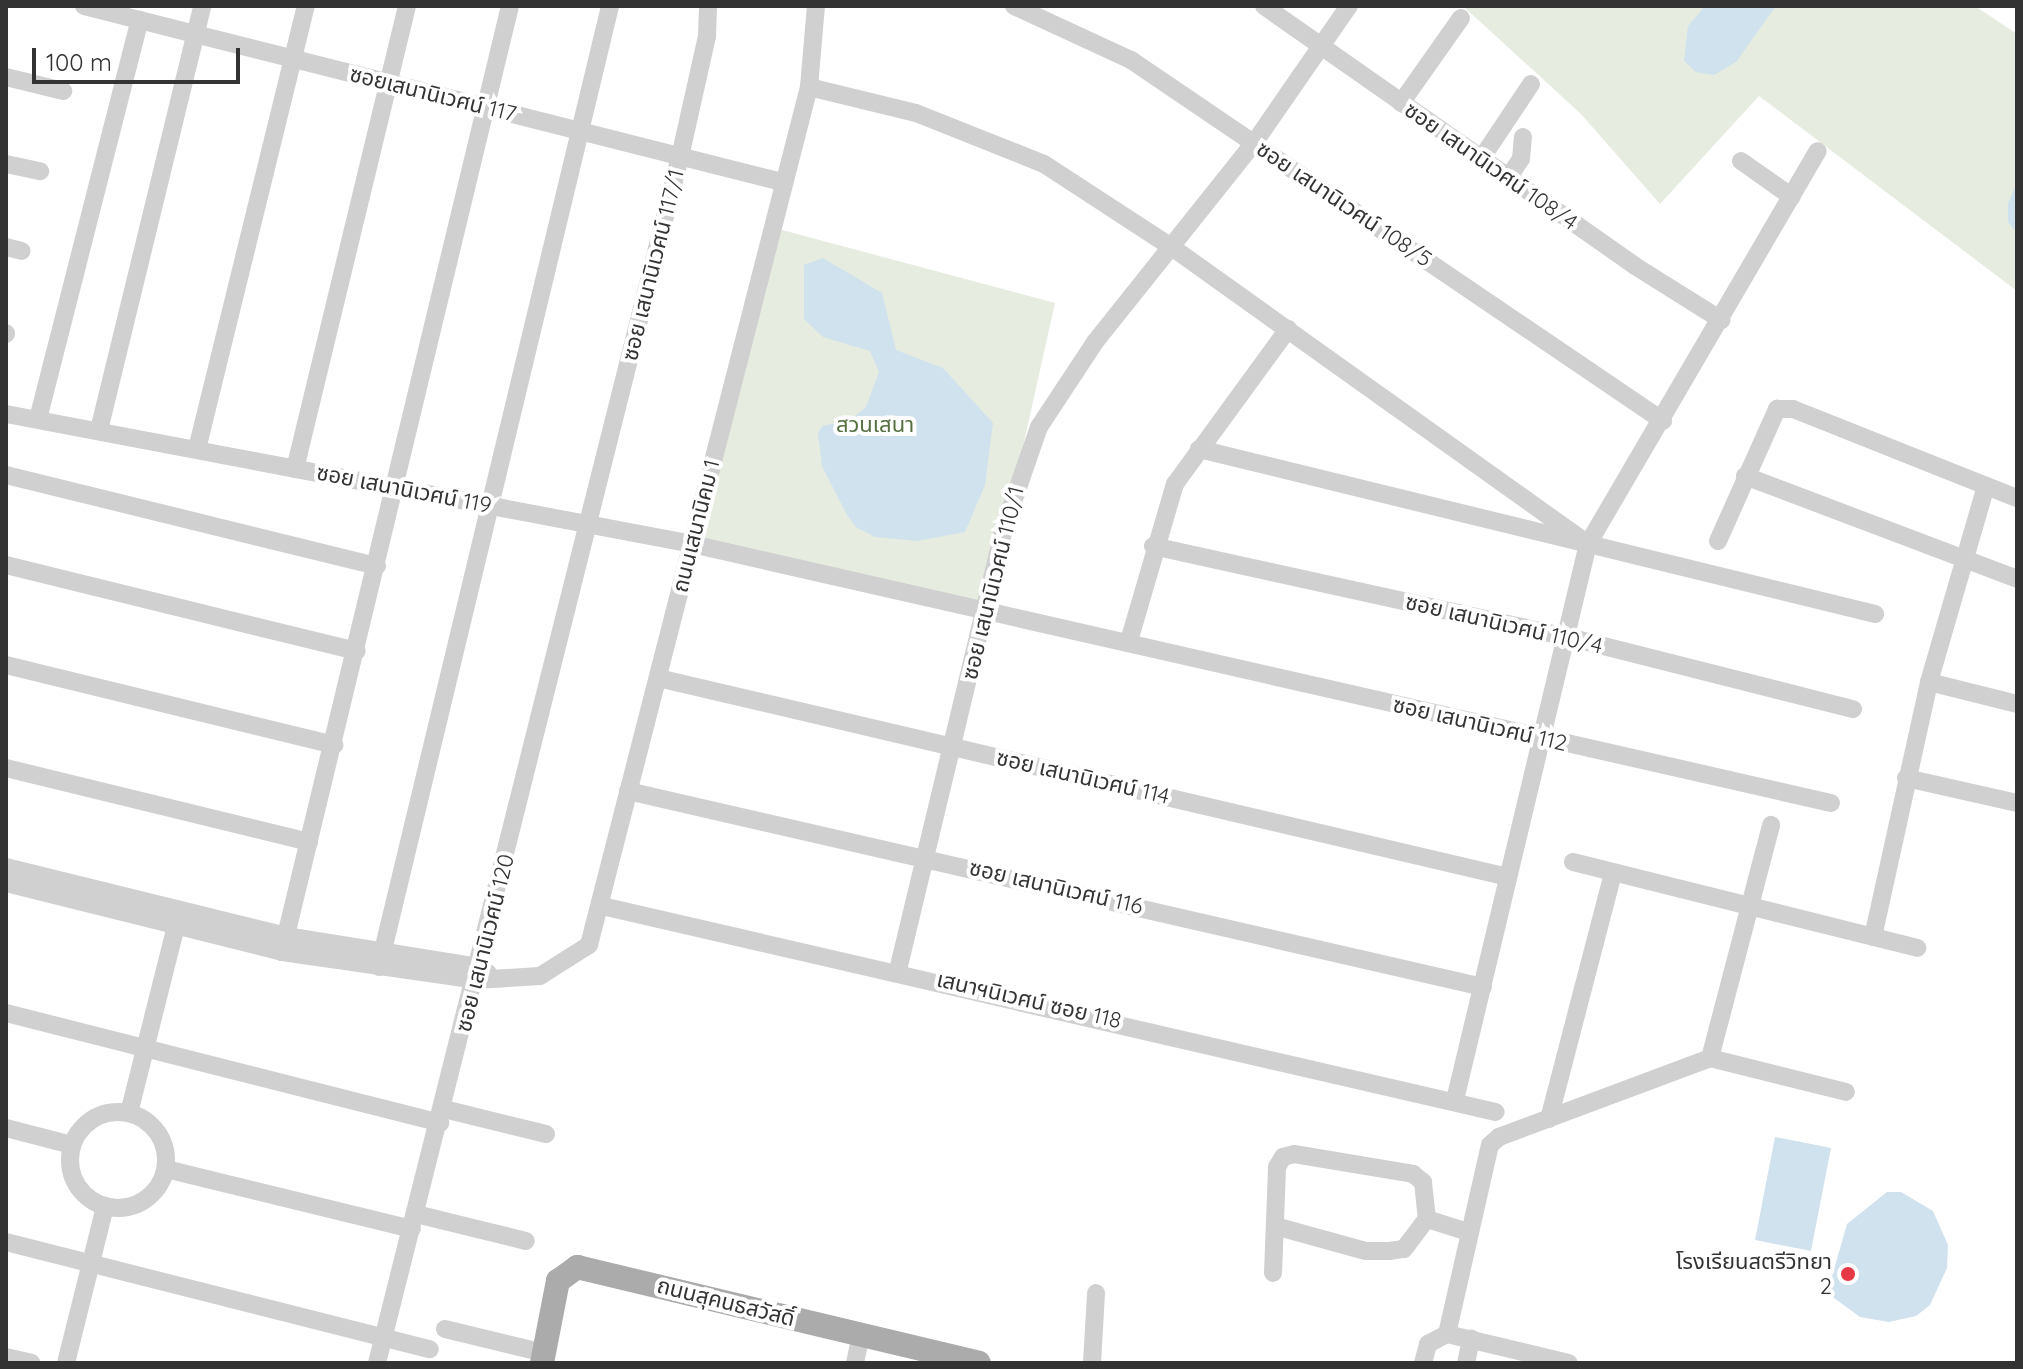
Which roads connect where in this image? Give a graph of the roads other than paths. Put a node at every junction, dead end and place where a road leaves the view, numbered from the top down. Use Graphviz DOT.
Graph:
graph roads {
  1 [pos="202,6"];
  2 [pos="306,6"];
  3 [pos="407,6"];
  4 [pos="510,6"];
  5 [pos="610,6"];
  6 [pos="708,6"];
  7 [pos="816,6"];
  8 [pos="1014,6"];
  9 [pos="1264,6"];
  10 [pos="1349,6"];
  11 [pos="94,7"];
  12 [pos="1461,18"];
  13 [pos="140,20"];
  14 [pos="196,32"];
  15 [pos="1320,47"];
  16 [pos="293,59"];
  17 [pos="6,77"];
  18 [pos="389,83"];
  19 [pos="1531,84"];
  20 [pos="809,87"];
  21 [pos="63,91"];
  22 [pos="1401,103"];
  23 [pos="485,106"];
  24 [pos="582,132"];
  25 [pos="1523,137"];
  26 [pos="1254,143"];
  27 [pos="1818,151"];
  28 [pos="680,157"];
  29 [pos="1481,159"];
  30 [pos="1741,161"];
  31 [pos="6,164"];
  32 [pos="40,171"];
  33 [pos="1508,178"];
  34 [pos="782,182"];
  35 [pos="1792,197"];
  36 [pos="1173,248"];
  37 [pos="1721,320"];
  38 [pos="1288,329"];
  39 [pos="6,414"];
  40 [pos="38,419"];
  41 [pos="1663,421"];
  42 [pos="99,430"];
  43 [pos="197,449"];
  44 [pos="1199,449"];
  45 [pos="295,469"];
  46 [pos="6,475"];
  47 [pos="1745,476"];
  48 [pos="1986,486"];
  49 [pos="395,488"];
  50 [pos="2017,498"];
  51 [pos="492,506"];
  52 [pos="589,523"];
  53 [pos="1718,541"];
  54 [pos="692,544"];
  55 [pos="1588,544"];
  56 [pos="1153,546"];
  57 [pos="1963,558"];
  58 [pos="6,565"];
  59 [pos="377,566"];
  60 [pos="800,569"];
  61 [pos="2017,579"];
  62 [pos="987,608"];
  63 [pos="1875,614"];
  64 [pos="1568,637"];
  65 [pos="1129,641"];
  66 [pos="357,651"];
  67 [pos="6,665"];
  68 [pos="658,678"];
  69 [pos="1929,682"];
  70 [pos="2017,704"];
  71 [pos="1853,709"];
  72 [pos="1543,739"];
  73 [pos="334,745"];
  74 [pos="952,747"];
  75 [pos="6,768"];
  76 [pos="1906,778"];
  77 [pos="628,791"];
  78 [pos="1831,803"];
  79 [pos="2017,803"];
  80 [pos="1771,825"];
  81 [pos="309,842"];
  82 [pos="925,857"];
  83 [pos="1573,862"];
  84 [pos="6,867"];
  85 [pos="1613,873"];
  86 [pos="1508,877"];
  87 [pos="6,883"];
  88 [pos="602,906"];
  89 [pos="1753,910"];
  90 [pos="178,918"];
  91 [pos="1873,937"];
  92 [pos="284,944"];
  93 [pos="1917,948"];
  94 [pos="381,959"];
  95 [pos="898,970"];
  96 [pos="477,973"];
  97 [pos="1483,987"];
  98 [pos="6,1013"];
  99 [pos="146,1048"];
  100 [pos="1710,1058"];
  101 [pos="1846,1092"];
  102 [pos="1455,1100"];
  103 [pos="1496,1112"];
  104 [pos="129,1113"];
  105 [pos="442,1116"];
  106 [pos="1549,1119"];
  107 [pos="6,1128"];
  108 [pos="546,1134"];
  109 [pos="72,1145"];
  110 [pos="166,1169"];
  111 [pos="105,1206"];
  112 [pos="1427,1219"];
  113 [pos="414,1221"];
  114 [pos="1275,1226"];
  115 [pos="1468,1232"];
  116 [pos="526,1241"];
  117 [pos="6,1242"];
  118 [pos="92,1264"];
  119 [pos="1273,1273"];
  120 [pos="1096,1293"];
  121 [pos="445,1329"];
  122 [pos="861,1334"];
  123 [pos="1447,1334"];
  124 [pos="383,1337"];
  125 [pos="1471,1339"];
  126 [pos="430,1349"];
  127 [pos="6,1357"];
  128 [pos="543,1358"];
  129 [pos="975,1362"];
  130 [pos="31,1363"];
  131 [pos="66,1363"];
  132 [pos="377,1363"];
  133 [pos="855,1363"];
  134 [pos="1092,1363"];
  135 [pos="1423,1363"];
  136 [pos="1466,1363"];
  137 [pos="1569,1363"];
  1 -- 14 [label="street"];
  2 -- 16 [label="street"];
  3 -- 18 [label="street"];
  4 -- 23 [label="street"];
  5 -- 24 [label="street"];
  6 -- 28 [label="street, ซอย เสนานิเวศน์ 117/1"];
  7 -- 20 [label="street, ถนนเสนานิคม 1"];
  8 -- 26 [label="street, ซอย เสนานิเวศน์ 108/5"];
  9 -- 15 [label="street, ซอย เสนานิเวศน์ 108/4"];
  10 -- 15 [label="street, ซอย เสนานิเวศน์ 110/1"];
  11 -- 13 [label="street, ซอยเสนานิเวศน์ 117"];
  12 -- 22 [label="street"];
  13 -- 14 [label="street, ซอยเสนานิเวศน์ 117"];
  13 -- 40 [label="street"];
  14 -- 16 [label="street, ซอยเสนานิเวศน์ 117"];
  14 -- 42 [label="street"];
  15 -- 22 [label="street, ซอย เสนานิเวศน์ 108/4"];
  15 -- 26 [label="street, ซอย เสนานิเวศน์ 110/1"];
  16 -- 18 [label="street, ซอยเสนานิเวศน์ 117"];
  16 -- 43 [label="street"];
  17 -- 21 [label="street"];
  18 -- 23 [label="street, ซอยเสนานิเวศน์ 117"];
  18 -- 45 [label="street"];
  19 -- 29 [label="street"];
  20 -- 34 [label="street, ถนนเสนานิคม 1"];
  20 -- 36 [label="street"];
  22 -- 29 [label="street, ซอย เสนานิเวศน์ 108/4"];
  23 -- 24 [label="street, ซอยเสนานิเวศน์ 117"];
  23 -- 49 [label="street"];
  24 -- 28 [label="street, ซอยเสนานิเวศน์ 117"];
  24 -- 51 [label="street"];
  25 -- 33 [label="street"];
  26 -- 36 [label="street, ซอย เสนานิเวศน์ 110/1"];
  26 -- 41 [label="street, ซอย เสนานิเวศน์ 108/5"];
  27 -- 35 [label="street"];
  28 -- 34 [label="street, ซอยเสนานิเวศน์ 117"];
  28 -- 52 [label="street, ซอย เสนานิเวศน์ 117/1"];
  29 -- 33 [label="street, ซอย เสนานิเวศน์ 108/4"];
  30 -- 35 [label="street"];
  31 -- 32 [label="street"];
  33 -- 37 [label="street, ซอย เสนานิเวศน์ 108/4"];
  34 -- 54 [label="street, ถนนเสนานิคม 1"];
  35 -- 37 [label="street"];
  36 -- 38 [label="street"];
  36 -- 62 [label="street, ซอย เสนานิเวศน์ 110/1"];
  37 -- 41 [label="street"];
  38 -- 44 [label="street"];
  38 -- 55 [label="street"];
  39 -- 40 [label="street, ซอย เสนานิเวศน์ 119"];
  40 -- 42 [label="street, ซอย เสนานิเวศน์ 119"];
  41 -- 55 [label="street"];
  42 -- 43 [label="street, ซอย เสนานิเวศน์ 119"];
  43 -- 45 [label="street, ซอย เสนานิเวศน์ 119"];
  44 -- 55 [label="street"];
  44 -- 56 [label="street"];
  45 -- 49 [label="street, ซอย เสนานิเวศน์ 119"];
  46 -- 59 [label="street"];
  47 -- 48 [label="street"];
  47 -- 53 [label="street"];
  47 -- 57 [label="street"];
  48 -- 50 [label="street"];
  48 -- 57 [label="street"];
  49 -- 51 [label="street, ซอย เสนานิเวศน์ 119"];
  49 -- 59 [label="street"];
  51 -- 52 [label="street, ซอย เสนานิเวศน์ 119"];
  51 -- 94 [label="street"];
  52 -- 54 [label="street, ซอย เสนานิเวศน์ 119"];
  52 -- 96 [label="street, ซอย เสนานิเวศน์ 120"];
  54 -- 60 [label="street, ซอย เสนานิเวศน์ 119"];
  54 -- 68 [label="street, ถนนเสนานิคม 1"];
  55 -- 63 [label="street"];
  55 -- 64 [label="street"];
  56 -- 64 [label="street, ซอย เสนานิเวศน์ 110/4"];
  56 -- 65 [label="street"];
  57 -- 61 [label="street"];
  57 -- 69 [label="street"];
  58 -- 66 [label="street"];
  59 -- 66 [label="street"];
  60 -- 62 [label="street, ซอย เสนานิเวศน์ 112"];
  62 -- 65 [label="street, ซอย เสนานิเวศน์ 112"];
  62 -- 74 [label="street, ซอย เสนานิเวศน์ 110/1"];
  64 -- 71 [label="street, ซอย เสนานิเวศน์ 110/4"];
  64 -- 72 [label="street"];
  65 -- 72 [label="street, ซอย เสนานิเวศน์ 112"];
  66 -- 73 [label="street"];
  67 -- 73 [label="street"];
  68 -- 74 [label="street, ซอย เสนานิเวศน์ 114"];
  68 -- 77 [label="street, ถนนเสนานิคม 1"];
  69 -- 70 [label="street"];
  69 -- 76 [label="street"];
  72 -- 78 [label="street, ซอย เสนานิเวศน์ 112"];
  72 -- 86 [label="street"];
  73 -- 81 [label="street"];
  74 -- 82 [label="street, ซอย เสนานิเวศน์ 110/1"];
  74 -- 86 [label="street, ซอย เสนานิเวศน์ 114"];
  75 -- 81 [label="street"];
  76 -- 79 [label="street"];
  76 -- 91 [label="street"];
  77 -- 82 [label="street, ซอย เสนานิเวศน์ 116"];
  77 -- 88 [label="street, ถนนเสนานิคม 1"];
  80 -- 89 [label="street"];
  81 -- 92 [label="street"];
  82 -- 95 [label="street, ซอย เสนานิเวศน์ 110/1"];
  82 -- 97 [label="street, ซอย เสนานิเวศน์ 116"];
  83 -- 85 [label="street"];
  84 -- 90 [label="street, ถนนเสนานิคม 1"];
  85 -- 89 [label="street"];
  85 -- 106 [label="street"];
  86 -- 97 [label="street"];
  87 -- 90 [label="street, ถนนเสนานิคม 1"];
  88 -- 95 [label="street, เสนาฯนิเวศน์ ซอย 118"];
  88 -- 96 [label="street, ถนนเสนานิคม 1"];
  89 -- 91 [label="street"];
  89 -- 100 [label="street"];
  90 -- 92 [label="street, ถนนเสนานิคม 1"];
  90 -- 99 [label="street"];
  91 -- 93 [label="street"];
  92 -- 94 [label="street, ถนนเสนานิคม 1"];
  94 -- 96 [label="street, ถนนเสนานิคม 1"];
  95 -- 102 [label="street, เสนาฯนิเวศน์ ซอย 118"];
  96 -- 105 [label="street, ซอย เสนานิเวศน์ 120"];
  97 -- 102 [label="street"];
  98 -- 99 [label="street"];
  99 -- 104 [label="street"];
  99 -- 105 [label="street"];
  100 -- 101 [label="street"];
  100 -- 106 [label="street"];
  102 -- 103 [label="street, เสนาฯนิเวศน์ ซอย 118"];
  104 -- 109 [label="street"];
  104 -- 110 [label="street"];
  105 -- 108 [label="street"];
  105 -- 113 [label="street, ซอย เสนานิเวศน์ 120"];
  106 -- 115 [label="street"];
  107 -- 109 [label="street"];
  109 -- 111 [label="street"];
  110 -- 111 [label="street"];
  110 -- 113 [label="street"];
  111 -- 118 [label="street"];
  112 -- 114 [label="street"];
  112 -- 114 [label="street"];
  112 -- 115 [label="street"];
  113 -- 116 [label="street"];
  113 -- 124 [label="street, ซอย เสนานิเวศน์ 120"];
  114 -- 119 [label="street"];
  115 -- 123 [label="street"];
  117 -- 118 [label="street"];
  118 -- 124 [label="street"];
  118 -- 131 [label="street"];
  120 -- 134 [label="street"];
  121 -- 128 [label="street"];
  122 -- 128 [label="main road, ถนนสุคนธสวัสดิ์"];
  122 -- 129 [label="main road, ถนนสุคนธสวัสดิ์"];
  122 -- 133 [label="street"];
  123 -- 125 [label="street"];
  123 -- 135 [label="street"];
  124 -- 126 [label="street"];
  124 -- 132 [label="street, ซอย เสนานิเวศน์ 120"];
  125 -- 136 [label="street"];
  125 -- 137 [label="street"];
  127 -- 130 [label="street"];
}
